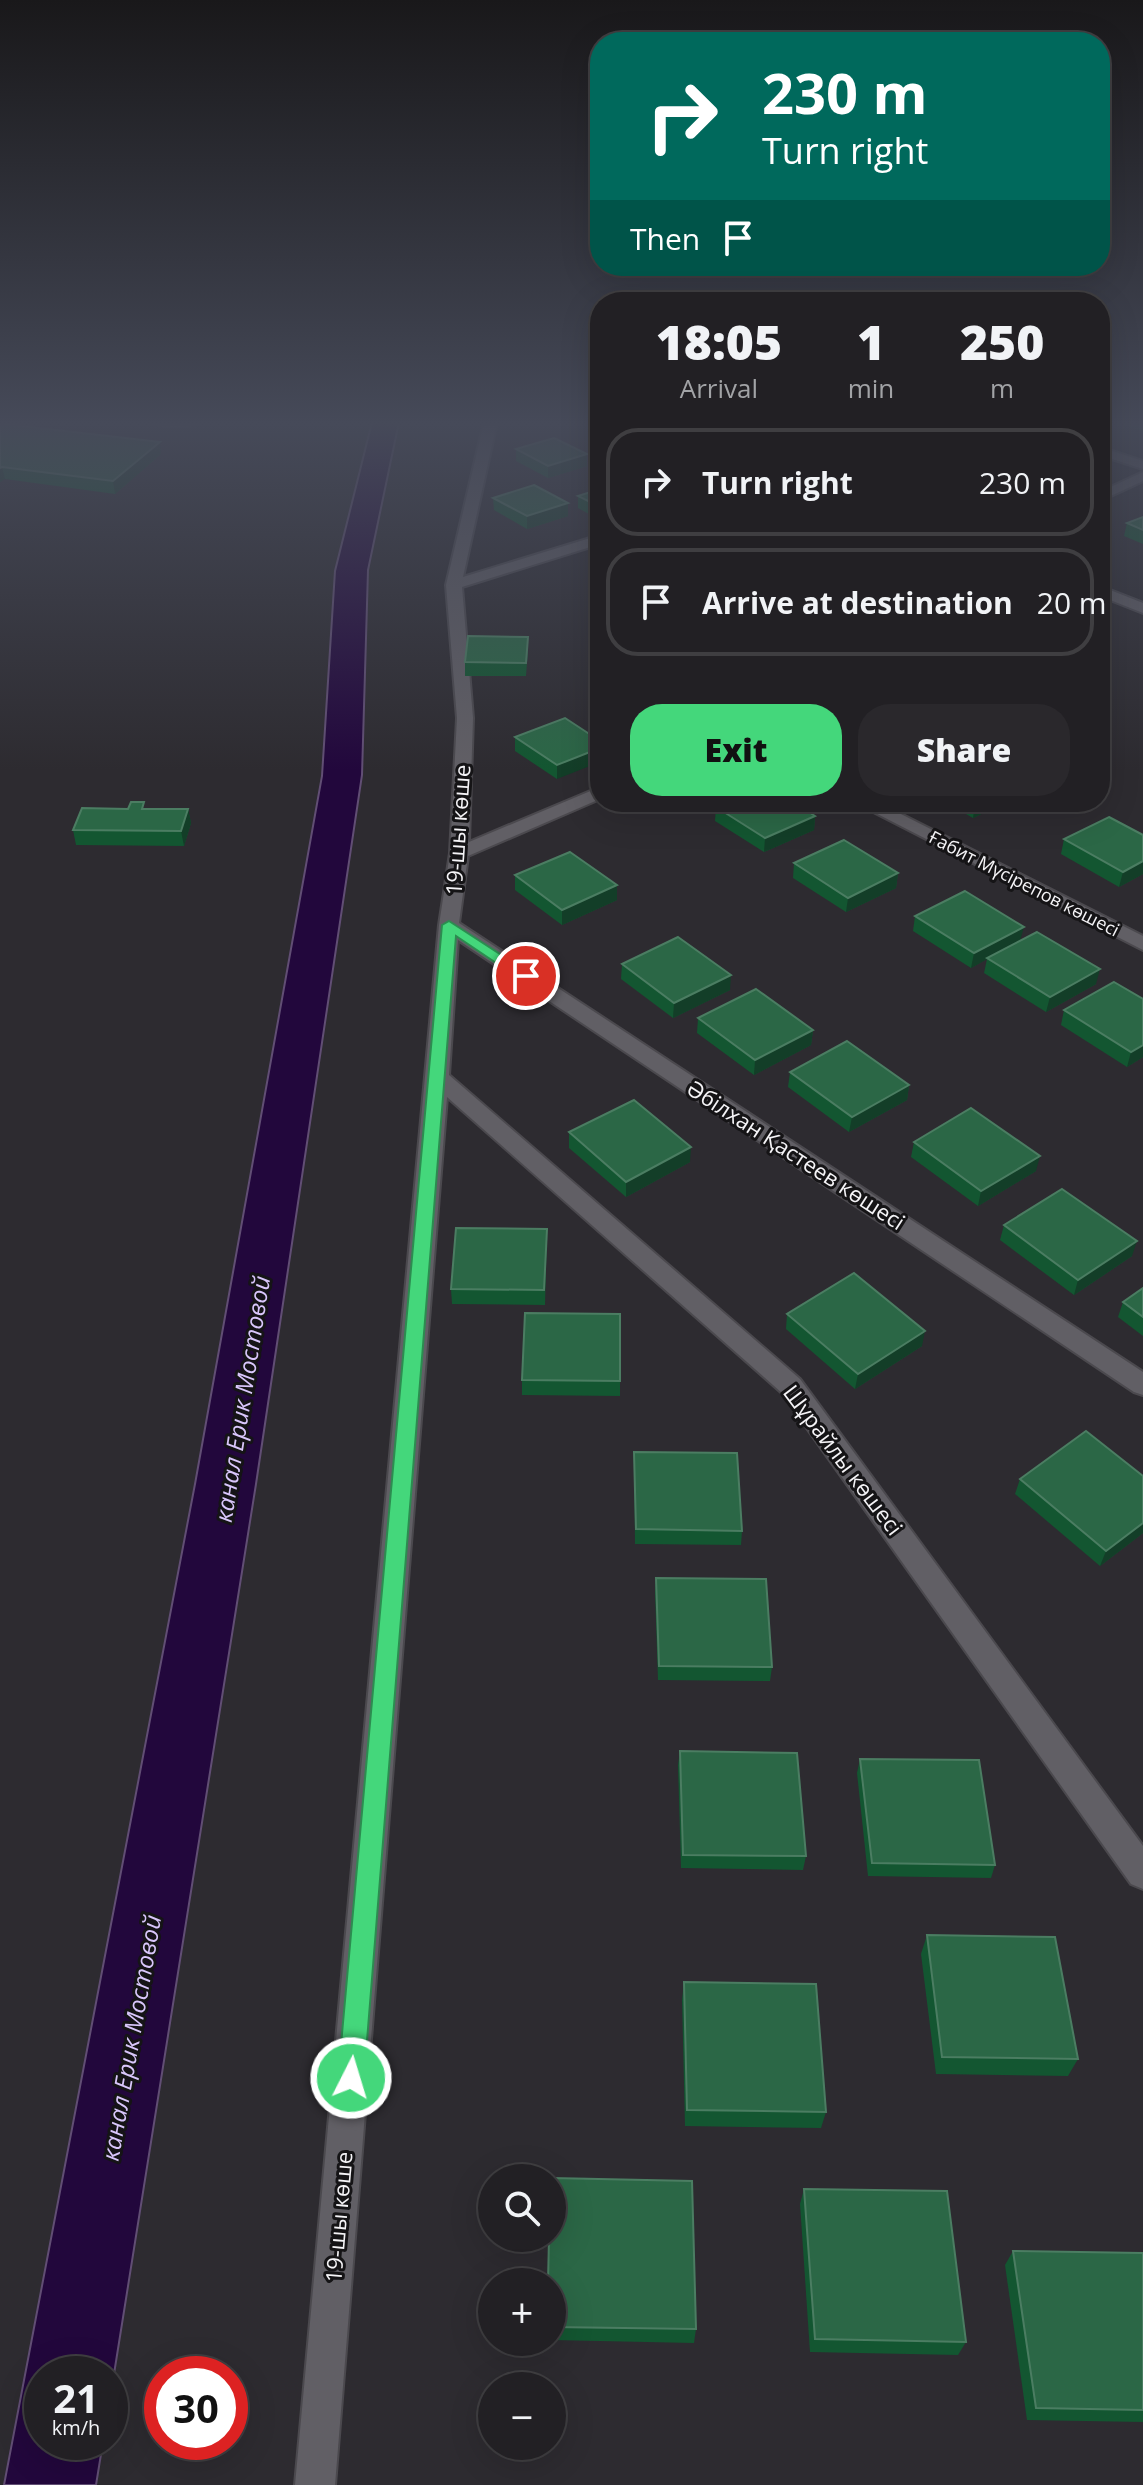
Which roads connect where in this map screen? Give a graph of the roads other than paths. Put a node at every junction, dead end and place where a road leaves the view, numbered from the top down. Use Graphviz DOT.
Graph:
graph roads {
  1 [pos="466,538"];
  2 [pos="590,542"];
  3 [pos="454,585"];
  4 [pos="1110,595"];
  5 [pos="1143,608"];
  6 [pos="590,796"];
  7 [pos="883,812"];
  8 [pos="459,853"];
  9 [pos="449,925"];
  10 [pos="1143,944"];
  11 [pos="438,1077"];
  12 [pos="1143,1385"];
  13 [pos="1143,1873"];
  14 [pos="315,2485"];
  1 -- 3 [label="street, 19-шы көше"];
  2 -- 3 [label="street"];
  3 -- 8 [label="street, 19-шы көше"];
  4 -- 5 [label="street"];
  6 -- 8 [label="street"];
  7 -- 10 [label="street, Ғабит Мүсірепов көшесi"];
  8 -- 9 [label="street, 19-шы көше"];
  9 -- 11 [label="street, 19-шы көше"];
  9 -- 12 [label="street, Әбілхан Қастеев көшесi"];
  11 -- 13 [label="street, Шұрайлы көшесі"];
  11 -- 14 [label="street, 19-шы көше"];
}
